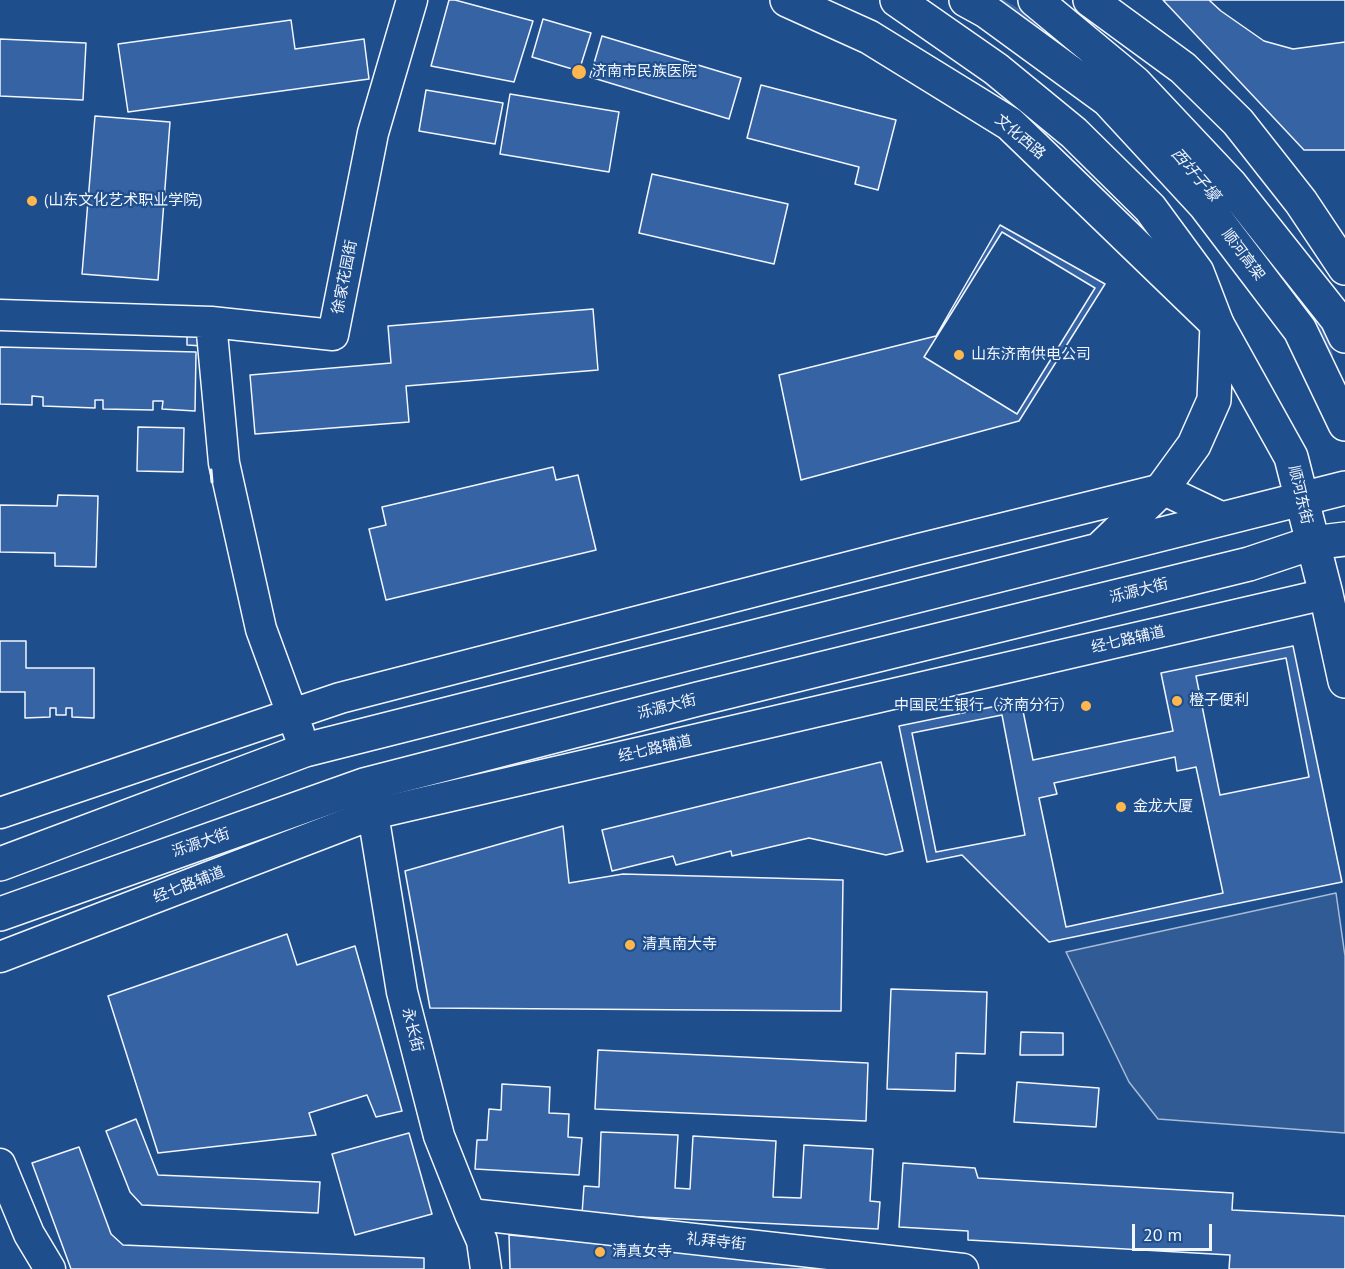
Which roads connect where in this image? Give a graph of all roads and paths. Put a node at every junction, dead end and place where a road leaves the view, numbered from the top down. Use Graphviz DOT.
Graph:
graph roads {
  1 [pos="412,0"];
  2 [pos="787,0"];
  3 [pos="897,0"];
  4 [pos="966,0"];
  5 [pos="1035,0"];
  6 [pos="1090,0"];
  7 [pos="1345,268"];
  8 [pos="0,315"];
  9 [pos="211,322"];
  10 [pos="1217,324"];
  11 [pos="1345,336"];
  12 [pos="1345,424"];
  13 [pos="1162,489"];
  14 [pos="1340,489"];
  15 [pos="1300,499"];
  16 [pos="1224,518"];
  17 [pos="1345,539"];
  18 [pos="1312,543"];
  19 [pos="1100,549"];
  20 [pos="1326,594"];
  21 [pos="1345,681"];
  22 [pos="292,714"];
  23 [pos="305,750"];
  24 [pos="368,799"];
  25 [pos="0,813"];
  26 [pos="0,864"];
  27 [pos="0,914"];
  28 [pos="0,957"];
  29 [pos="0,1164"];
  30 [pos="470,1214"];
  31 [pos="50,1269"];
  32 [pos="486,1269"];
  33 [pos="963,1269"];
  1 -- 9 [label="street, 徐家花园街"];
  2 -- 10 [label="main road, 文化西路"];
  3 -- 10 [label="main road"];
  4 -- 12 [label="main road, 顺河高架"];
  5 -- 11 [label="main road"];
  6 -- 7 [label="main road"];
  8 -- 9 [label="street, 徐家花园街"];
  9 -- 22 [label="street"];
  10 -- 13 [label="main road"];
  10 -- 15 [label="main road, 顺河东街"];
  13 -- 16 [label="street"];
  13 -- 19 [label="main road"];
  13 -- 22 [label="street"];
  14 -- 15 [label="main road"];
  15 -- 16 [label="main road"];
  15 -- 18 [label="main road, 顺河东街"];
  16 -- 19 [label="main road"];
  17 -- 18 [label="main road, 泺源大街"];
  18 -- 20 [label="main road, 顺河东街"];
  18 -- 24 [label="main road, 泺源大街"];
  19 -- 23 [label="main road"];
  20 -- 21 [label="main road, 顺河东街"];
  20 -- 24 [label="street, 经七路辅道"];
  22 -- 23 [label="street"];
  22 -- 25 [label="street"];
  23 -- 26 [label="main road"];
  24 -- 27 [label="main road, 泺源大街"];
  24 -- 28 [label="street, 经七路辅道"];
  24 -- 30 [label="street, 永长街"];
  29 -- 31 [label="street"];
  30 -- 32 [label="street, 永长街"];
  30 -- 33 [label="street, 礼拜寺街"];
}
